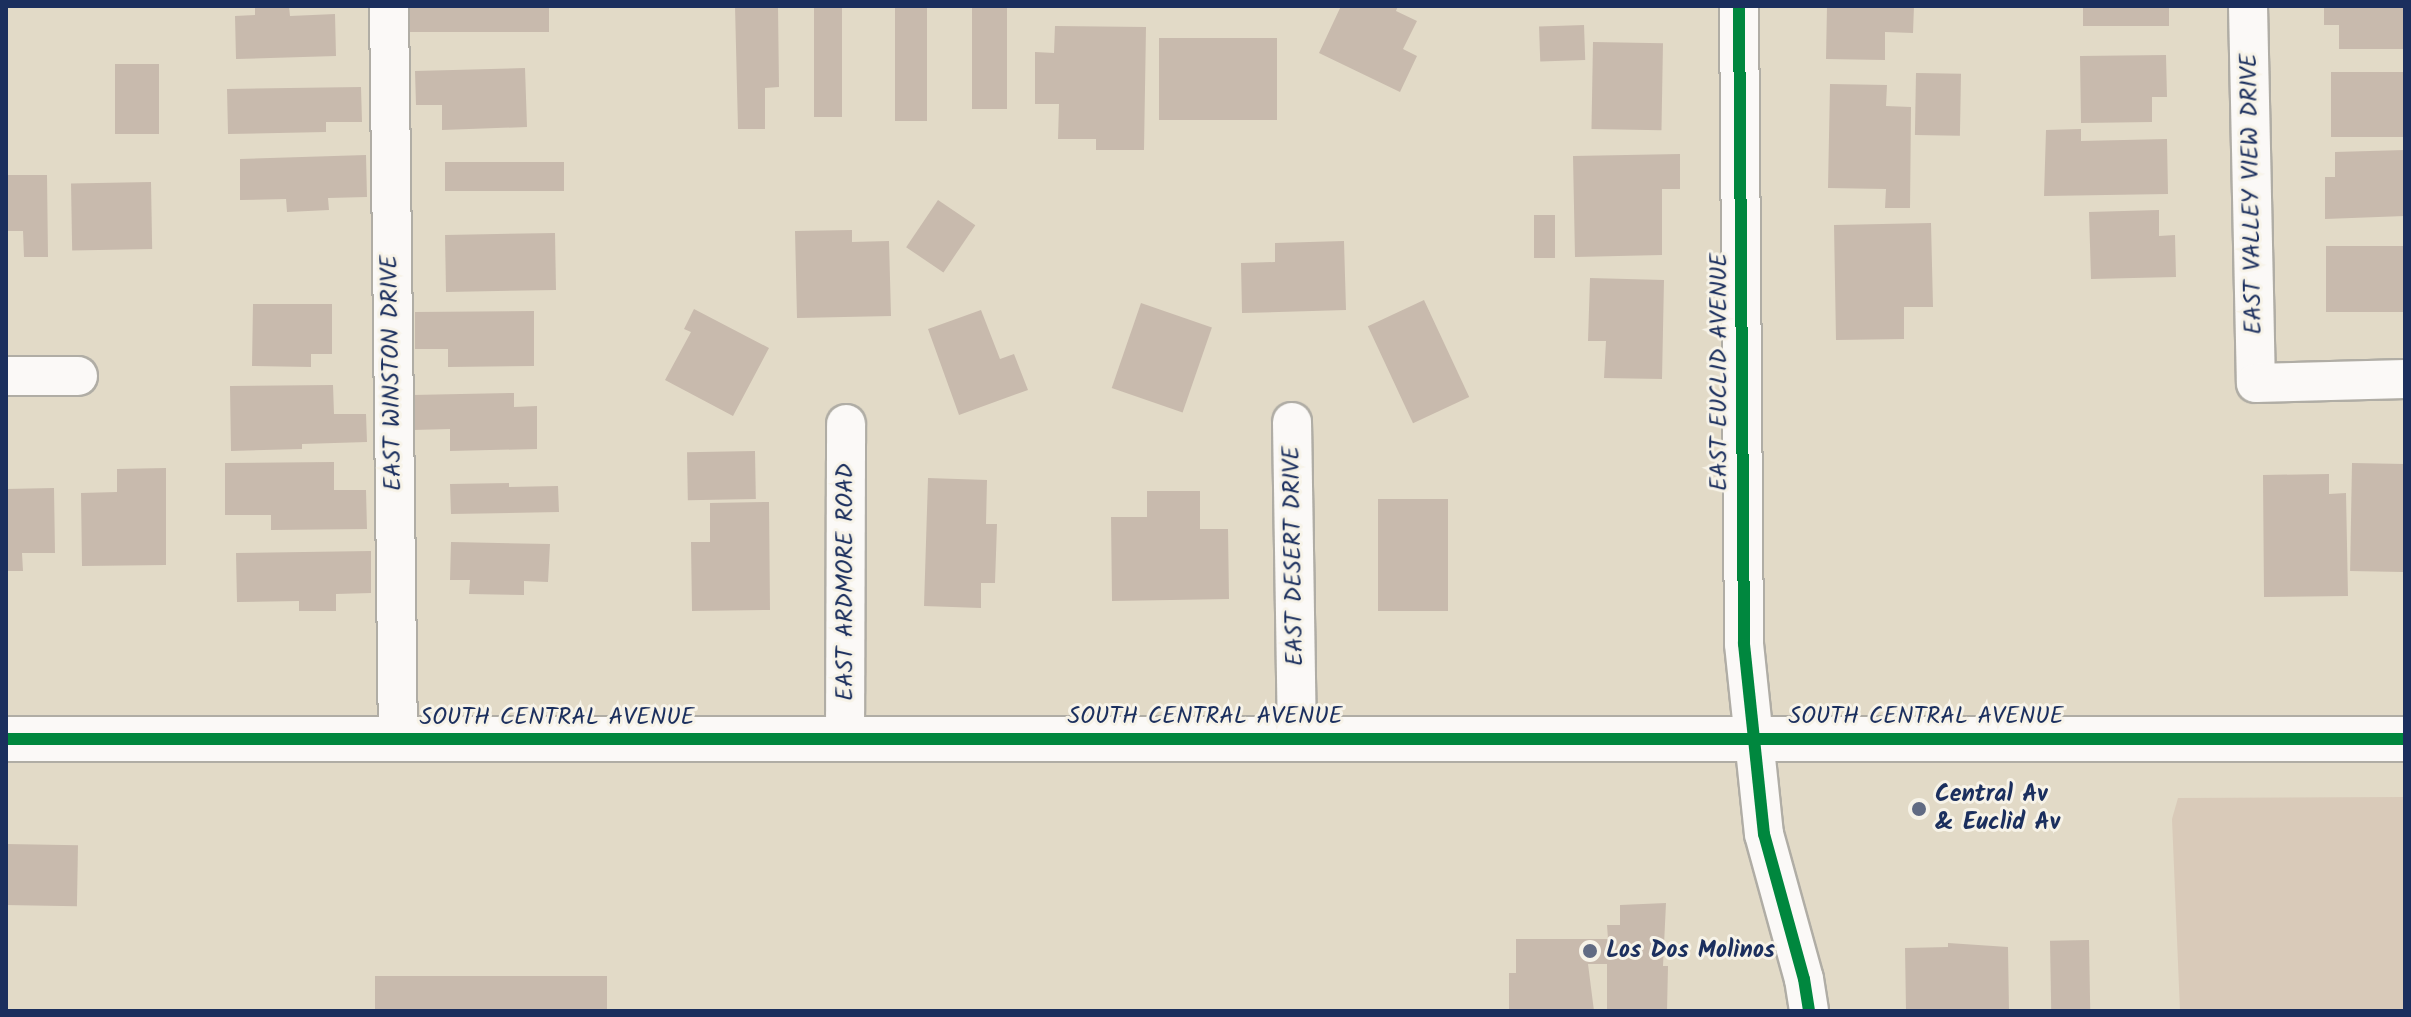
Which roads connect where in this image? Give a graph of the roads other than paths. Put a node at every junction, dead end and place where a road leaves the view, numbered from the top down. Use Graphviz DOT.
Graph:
graph roads {
  1 [pos="389,6"];
  2 [pos="1739,6"];
  3 [pos="2248,6"];
  4 [pos="6,376"];
  5 [pos="78,376"];
  6 [pos="2405,379"];
  7 [pos="1292,422"];
  8 [pos="846,424"];
  9 [pos="1753,738"];
  10 [pos="6,739"];
  11 [pos="845,739"];
  12 [pos="1297,739"];
  13 [pos="2405,739"];
  14 [pos="398,741"];
  15 [pos="1809,1011"];
  1 -- 14 [label="street, EAST WINSTON DRIVE"];
  2 -- 9 [label="street, EAST EUCLID AVENUE"];
  3 -- 6 [label="street, EAST VALLEY VIEW DRIVE"];
  4 -- 5 [label="street"];
  7 -- 12 [label="street, EAST DESERT DRIVE"];
  8 -- 11 [label="street, EAST ARDMORE ROAD"];
  9 -- 12 [label="main road, SOUTH CENTRAL AVENUE"];
  9 -- 13 [label="main road, SOUTH CENTRAL AVENUE"];
  9 -- 15 [label="street, EAST EUCLID AVENUE"];
  10 -- 14 [label="main road, SOUTH CENTRAL AVENUE"];
  11 -- 12 [label="main road, SOUTH CENTRAL AVENUE"];
  11 -- 14 [label="main road, SOUTH CENTRAL AVENUE"];
}
